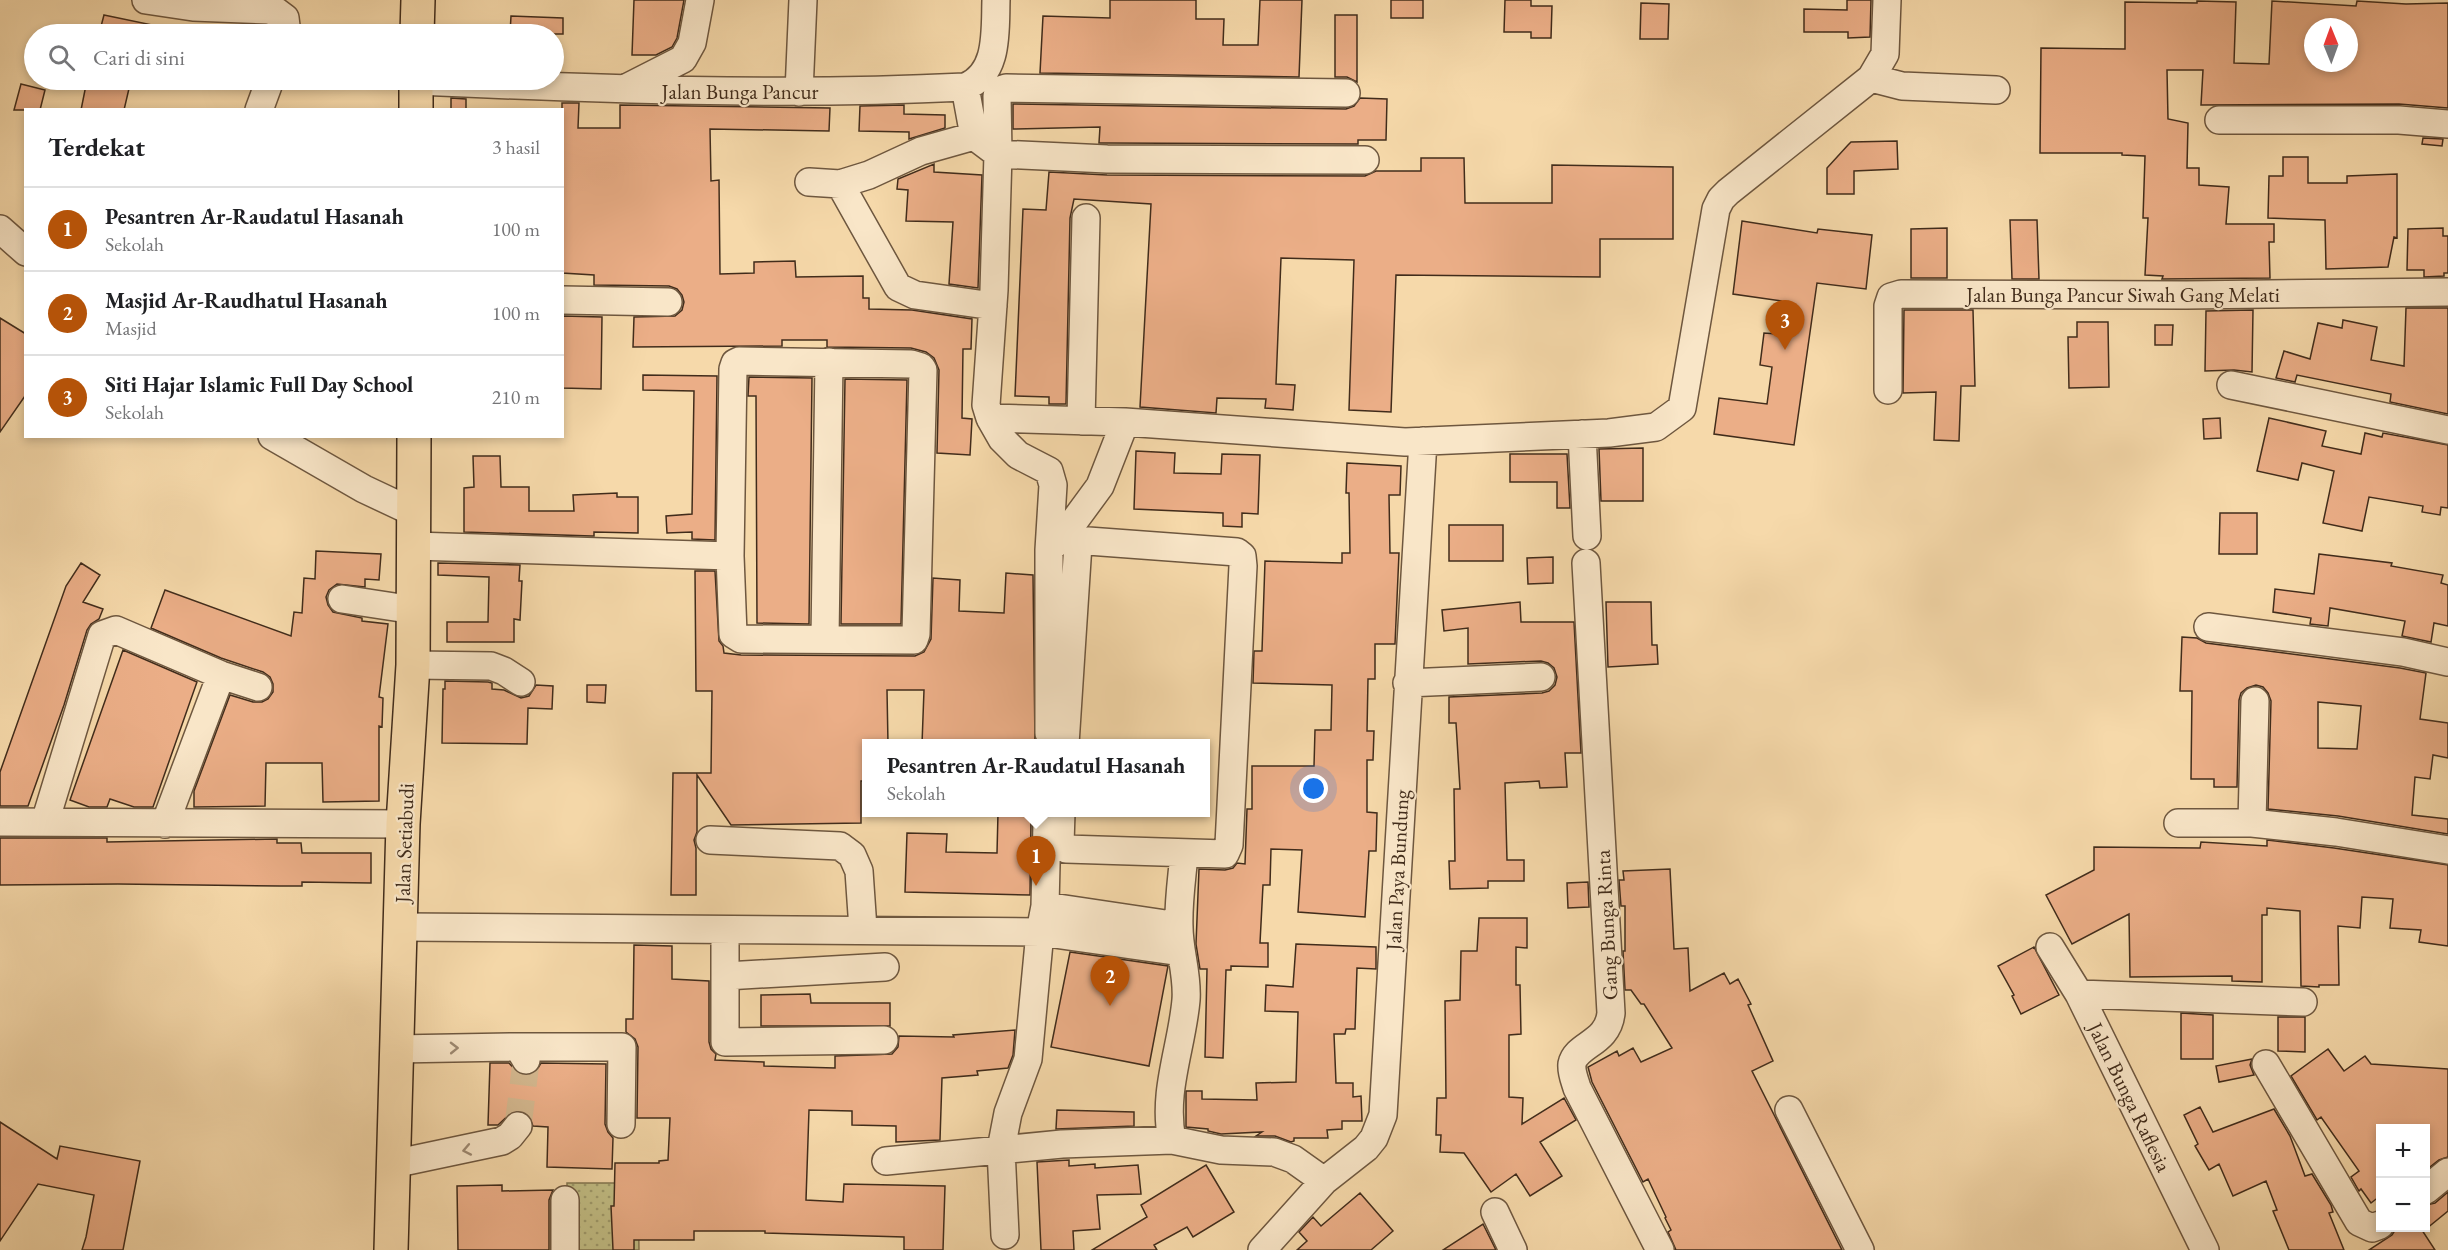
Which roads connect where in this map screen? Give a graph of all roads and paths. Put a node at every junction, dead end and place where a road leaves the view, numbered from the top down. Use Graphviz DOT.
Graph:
graph roads {
  1 [pos="146,0"];
  2 [pos="418,0"];
  3 [pos="700,0"];
  4 [pos="803,0"];
  5 [pos="996,0"];
  6 [pos="1887,0"];
  7 [pos="286,24"];
  8 [pos="417,24"];
  9 [pos="1871,78"];
  10 [pos="964,87"];
  11 [pos="266,90"];
  12 [pos="416,90"];
  13 [pos="622,90"];
  14 [pos="1996,90"];
  15 [pos="799,92"];
  16 [pos="1346,93"];
  17 [pos="260,108"];
  18 [pos="2219,120"];
  19 [pos="2448,124"];
  20 [pos="974,136"];
  21 [pos="998,154"];
  22 [pos="1365,160"];
  23 [pos="809,182"];
  24 [pos="840,183"];
  25 [pos="1086,218"];
  26 [pos="0,229"];
  27 [pos="24,250"];
  28 [pos="2448,292"];
  29 [pos="564,300"];
  30 [pos="668,302"];
  31 [pos="993,306"];
  32 [pos="829,362"];
  33 [pos="2231,385"];
  34 [pos="1888,390"];
  35 [pos="990,418"];
  36 [pos="1081,421"];
  37 [pos="1125,422"];
  38 [pos="2448,430"];
  39 [pos="1582,434"];
  40 [pos="275,438"];
  41 [pos="414,438"];
  42 [pos="1423,441"];
  43 [pos="415,513"];
  44 [pos="1587,536"];
  45 [pos="414,546"];
  46 [pos="1049,550"];
  47 [pos="730,556"];
  48 [pos="1586,563"];
  49 [pos="342,599"];
  50 [pos="414,610"];
  51 [pos="2208,627"];
  52 [pos="825,638"];
  53 [pos="2448,662"];
  54 [pos="413,665"];
  55 [pos="221,675"];
  56 [pos="1541,678"];
  57 [pos="521,682"];
  58 [pos="1407,683"];
  59 [pos="258,687"];
  60 [pos="2255,701"];
  61 [pos="1049,739"];
  62 [pos="1065,739"];
  63 [pos="1048,817"];
  64 [pos="1061,817"];
  65 [pos="0,822"];
  66 [pos="45,822"];
  67 [pos="2178,823"];
  68 [pos="2252,823"];
  69 [pos="165,824"];
  70 [pos="403,824"];
  71 [pos="710,840"];
  72 [pos="2448,850"];
  73 [pos="1184,854"];
  74 [pos="1042,919"];
  75 [pos="402,927"];
  76 [pos="863,929"];
  77 [pos="725,931"];
  78 [pos="1180,939"];
  79 [pos="2050,947"];
  80 [pos="885,967"];
  81 [pos="726,976"];
  82 [pos="2079,994"];
  83 [pos="2303,1002"];
  84 [pos="884,1040"];
  85 [pos="396,1049"];
  86 [pos="2266,1064"];
  87 [pos="1789,1110"];
  88 [pos="621,1124"];
  89 [pos="518,1126"];
  90 [pos="1172,1140"];
  91 [pos="1001,1149"];
  92 [pos="886,1161"];
  93 [pos="393,1164"];
  94 [pos="2448,1172"];
  95 [pos="1324,1181"];
  96 [pos="2430,1187"];
  97 [pos="564,1200"];
  98 [pos="1496,1212"];
  99 [pos="2376,1226"];
  100 [pos="1005,1235"];
  101 [pos="391,1250"];
  102 [pos="565,1250"];
  103 [pos="1262,1250"];
  104 [pos="1513,1250"];
  105 [pos="1660,1250"];
  106 [pos="1860,1250"];
  107 [pos="2205,1250"];
  1 -- 7 [label="street"];
  2 -- 8 [label="main road"];
  3 -- 13 [label="street"];
  4 -- 15 [label="street"];
  5 -- 10 [label="street"];
  6 -- 9 [label="street"];
  9 -- 14 [label="street"];
  9 -- 39 [label="street"];
  10 -- 15 [label="street, Jalan Bunga Pancur"];
  10 -- 20 [label="street"];
  11 -- 17 [label="street"];
  12 -- 13 [label="street, Jalan Bunga Pancur"];
  13 -- 15 [label="street, Jalan Bunga Pancur"];
  16 -- 21 [label="street"];
  18 -- 19 [label="street"];
  20 -- 21 [label="street"];
  20 -- 24 [label="street"];
  21 -- 22 [label="street"];
  21 -- 31 [label="street"];
  23 -- 24 [label="street"];
  24 -- 31 [label="street"];
  25 -- 36 [label="street"];
  26 -- 27 [label="street"];
  28 -- 34 [label="street, Jalan Bunga Pancur Siwah Gang Melati"];
  29 -- 30 [label="street"];
  31 -- 35 [label="street"];
  32 -- 47 [label="street"];
  32 -- 52 [label="street"];
  32 -- 52 [label="street"];
  33 -- 38 [label="street"];
  35 -- 36 [label="street"];
  35 -- 46 [label="street"];
  36 -- 37 [label="street"];
  37 -- 42 [label="street"];
  37 -- 46 [label="street"];
  39 -- 42 [label="street"];
  39 -- 44 [label="street"];
  40 -- 43 [label="street"];
  41 -- 43 [label="main road, Jalan Setiabudi"];
  42 -- 58 [label="street, Jalan Paya Bundung"];
  43 -- 45 [label="main road, Jalan Setiabudi"];
  45 -- 47 [label="street"];
  45 -- 50 [label="main road, Jalan Setiabudi"];
  46 -- 61 [label="street"];
  47 -- 52 [label="street"];
  48 -- 105 [label="street, Gang Bunga Rinta"];
  49 -- 50 [label="street"];
  50 -- 54 [label="main road, Jalan Setiabudi"];
  51 -- 53 [label="street"];
  54 -- 57 [label="street"];
  54 -- 70 [label="main road, Jalan Setiabudi"];
  55 -- 59 [label="street"];
  55 -- 66 [label="street"];
  55 -- 69 [label="street"];
  56 -- 58 [label="street"];
  58 -- 95 [label="street, Jalan Paya Bundung"];
  60 -- 68 [label="street"];
  62 -- 73 [label="street"];
  63 -- 74 [label="street"];
  64 -- 73 [label="street"];
  65 -- 66 [label="street"];
  66 -- 69 [label="street"];
  67 -- 68 [label="street"];
  68 -- 72 [label="street"];
  69 -- 70 [label="street"];
  70 -- 75 [label="main road, Jalan Setiabudi"];
  71 -- 76 [label="street"];
  73 -- 78 [label="street"];
  74 -- 76 [label="street"];
  74 -- 78 [label="street"];
  74 -- 91 [label="street"];
  75 -- 77 [label="street"];
  75 -- 85 [label="main road, Jalan Setiabudi"];
  76 -- 77 [label="street"];
  77 -- 81 [label="street"];
  78 -- 90 [label="street"];
  79 -- 82 [label="street, Jalan Bunga Raflesia"];
  80 -- 81 [label="street"];
  81 -- 84 [label="street"];
  82 -- 83 [label="street"];
  82 -- 107 [label="street, Jalan Bunga Raflesia"];
  85 -- 88 [label="street, one-way"];
  85 -- 93 [label="main road, Jalan Setiabudi"];
  86 -- 99 [label="street"];
  87 -- 106 [label="street"];
  89 -- 93 [label="street, one-way"];
  90 -- 91 [label="street"];
  90 -- 95 [label="street"];
  91 -- 92 [label="street"];
  91 -- 100 [label="street"];
  93 -- 101 [label="main road, Jalan Setiabudi"];
  94 -- 96 [label="street"];
  95 -- 103 [label="street, Jalan Paya Bundung"];
  97 -- 102 [label="street"];
  98 -- 104 [label="street"];
}
